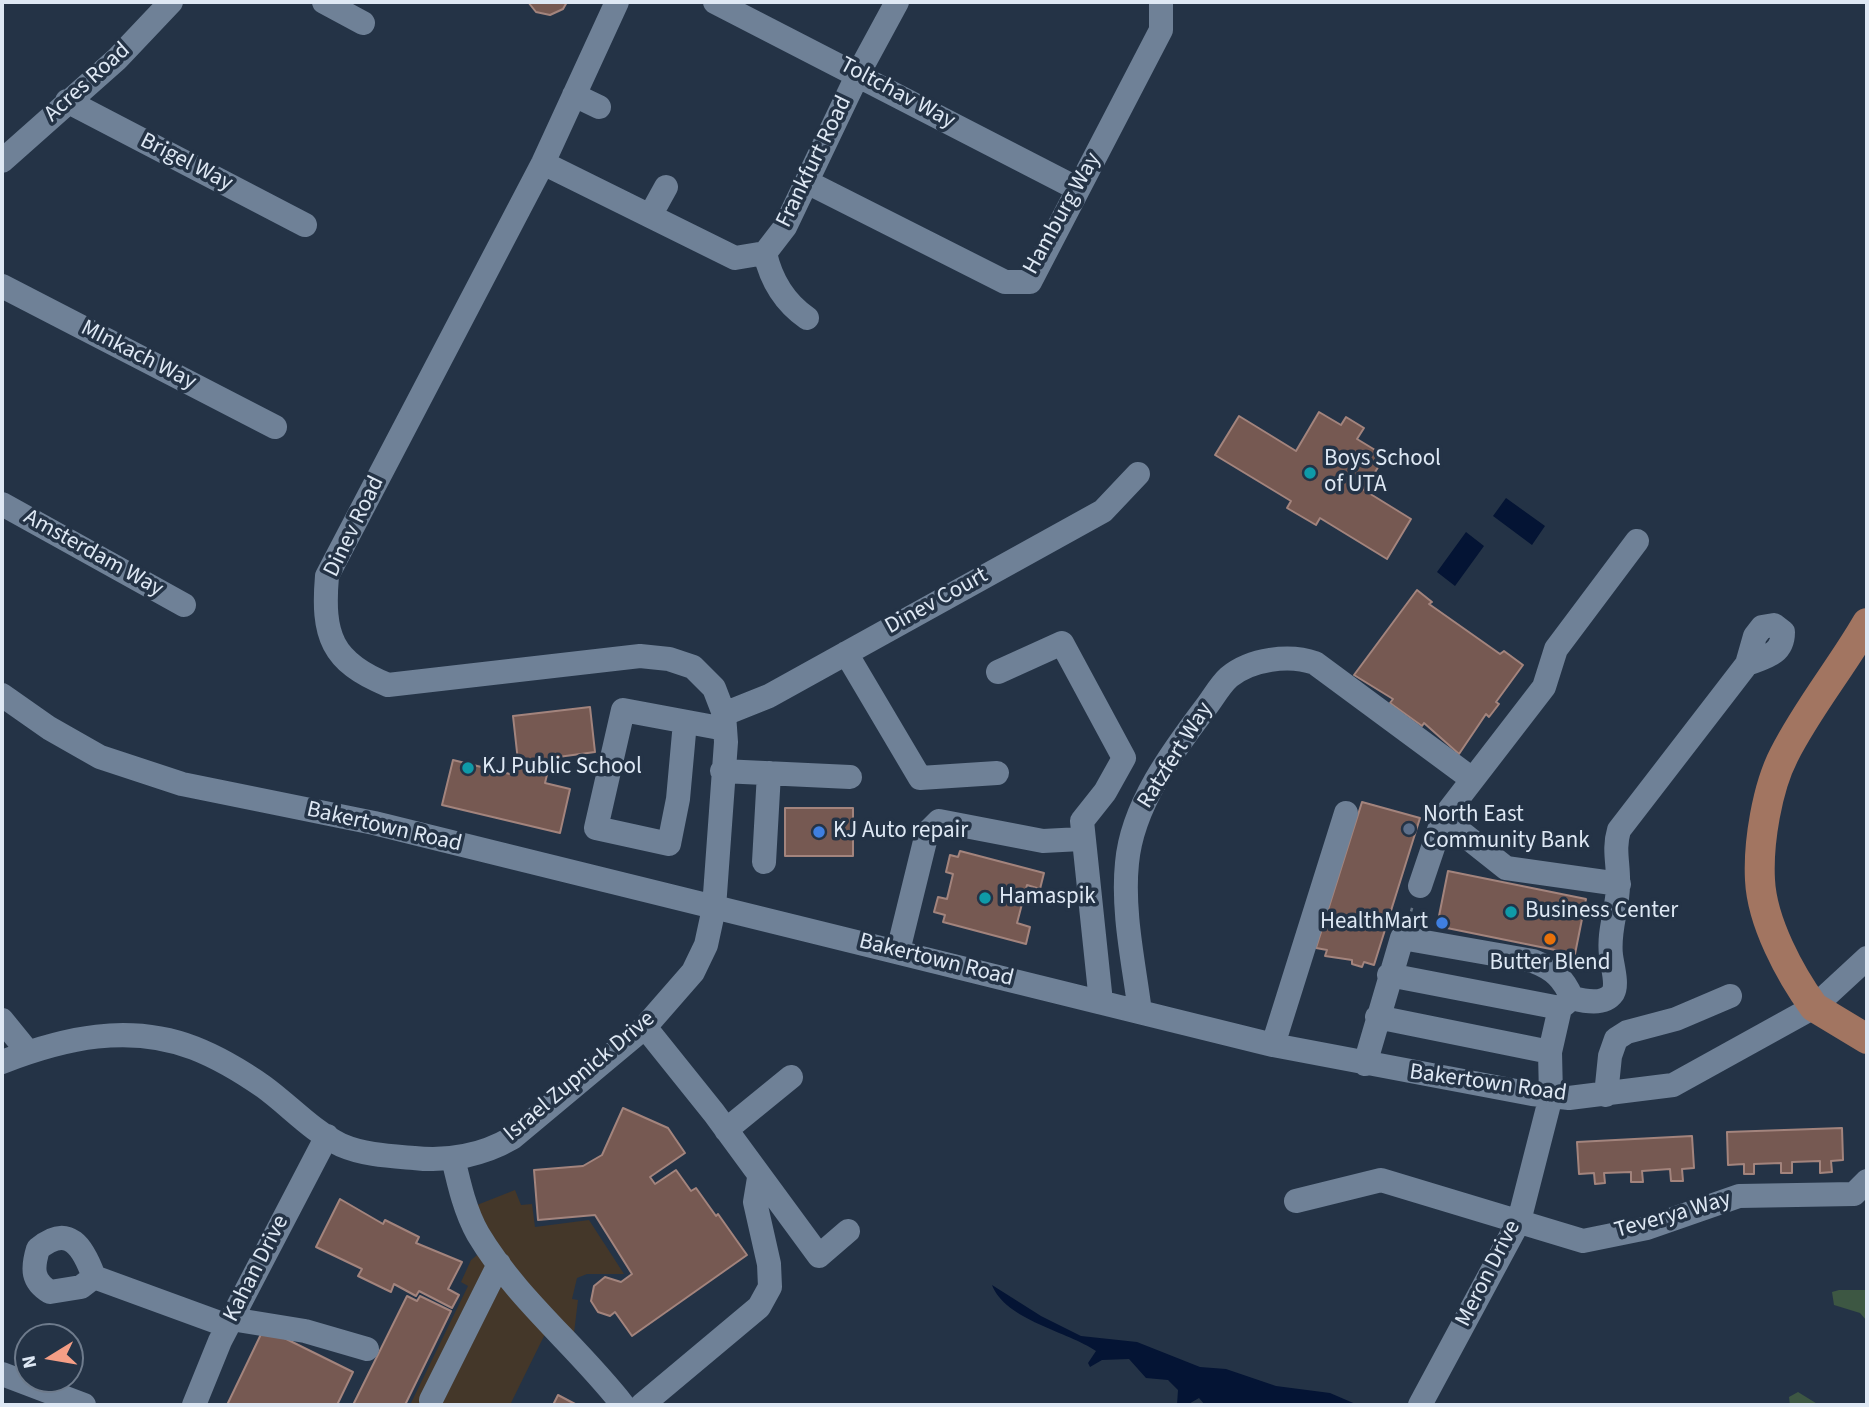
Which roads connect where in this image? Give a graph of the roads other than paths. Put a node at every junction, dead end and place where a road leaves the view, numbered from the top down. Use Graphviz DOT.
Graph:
graph roads {
  1 [pos="171,2"];
  2 [pos="324,2"];
  3 [pos="617,2"];
  4 [pos="715,2"];
  5 [pos="897,2"];
  6 [pos="1161,2"];
  7 [pos="363,23"];
  8 [pos="858,74"];
  9 [pos="574,95"];
  10 [pos="67,101"];
  11 [pos="599,107"];
  12 [pos="2,161"];
  13 [pos="543,163"];
  14 [pos="807,182"];
  15 [pos="666,187"];
  16 [pos="1078,189"];
  17 [pos="650,216"];
  18 [pos="305,225"];
  19 [pos="765,253"];
  20 [pos="2,286"];
  21 [pos="807,318"];
  22 [pos="275,427"];
  23 [pos="1138,474"];
  24 [pos="2,504"];
  25 [pos="1637,541"];
  26 [pos="184,605"];
  27 [pos="1867,623"];
  28 [pos="846,653"];
  29 [pos="1747,664"];
  30 [pos="998,672"];
  31 [pos="2,698"];
  32 [pos="724,721"];
  33 [pos="685,722"];
  34 [pos="722,771"];
  35 [pos="769,773"];
  36 [pos="997,773"];
  37 [pos="850,777"];
  38 [pos="1472,779"];
  39 [pos="1346,813"];
  40 [pos="1443,818"];
  41 [pos="1081,839"];
  42 [pos="764,862"];
  43 [pos="1619,884"];
  44 [pos="1420,886"];
  45 [pos="714,908"];
  46 [pos="898,951"];
  47 [pos="1867,958"];
  48 [pos="1389,975"];
  49 [pos="1730,996"];
  50 [pos="1101,1002"];
  51 [pos="1566,1003"];
  52 [pos="1814,1007"];
  53 [pos="1140,1012"];
  54 [pos="1377,1017"];
  55 [pos="2,1020"];
  56 [pos="645,1027"];
  57 [pos="1867,1039"];
  58 [pos="1273,1045"];
  59 [pos="28,1052"];
  60 [pos="1550,1052"];
  61 [pos="2,1062"];
  62 [pos="1365,1064"];
  63 [pos="791,1077"];
  64 [pos="1606,1095"];
  65 [pos="1550,1096"];
  66 [pos="726,1130"];
  67 [pos="327,1136"];
  68 [pos="453,1158"];
  69 [pos="759,1178"];
  70 [pos="1867,1181"];
  71 [pos="1296,1201"];
  72 [pos="1519,1221"];
  73 [pos="848,1231"];
  74 [pos="499,1264"];
  75 [pos="94,1277"];
  76 [pos="230,1323"];
  77 [pos="367,1349"];
  78 [pos="2,1374"];
  79 [pos="431,1400"];
  80 [pos="84,1405"];
  81 [pos="194,1405"];
  82 [pos="623,1405"];
  83 [pos="642,1405"];
  84 [pos="1420,1405"];
  1 -- 10 [label="street, Acres Road"];
  2 -- 7 [label="street"];
  3 -- 9 [label="street, Dinev Road"];
  4 -- 8 [label="street, Toltchav Way"];
  5 -- 8 [label="street, Frankfurt Road"];
  6 -- 16 [label="street, Hamburg Way"];
  8 -- 14 [label="street, Frankfurt Road"];
  8 -- 16 [label="street, Toltchav Way"];
  9 -- 11 [label="street"];
  9 -- 13 [label="street, Dinev Road"];
  10 -- 12 [label="street, Acres Road"];
  10 -- 18 [label="street, Brigel Way"];
  13 -- 17 [label="street, Frankfurt Road"];
  13 -- 32 [label="street, Dinev Road"];
  14 -- 16 [label="street, Hamburg Way"];
  14 -- 19 [label="street, Frankfurt Road"];
  15 -- 17 [label="street"];
  17 -- 19 [label="street, Frankfurt Road"];
  19 -- 21 [label="street"];
  20 -- 22 [label="street, MInkach Way"];
  23 -- 28 [label="street, Dinev Court"];
  24 -- 26 [label="street, Amsterdam Way"];
  25 -- 38 [label="street"];
  27 -- 52 [label="main road"];
  28 -- 32 [label="street, Dinev Court"];
  28 -- 36 [label="street"];
  29 -- 43 [label="street"];
  30 -- 41 [label="street"];
  31 -- 45 [label="street, Bakertown Road"];
  32 -- 33 [label="street"];
  32 -- 34 [label="street, Dinev Road"];
  33 -- 33 [label="street"];
  34 -- 35 [label="street"];
  34 -- 45 [label="street, Dinev Road"];
  35 -- 37 [label="street"];
  35 -- 42 [label="street"];
  38 -- 40 [label="street"];
  38 -- 53 [label="street, Ratzfert Way"];
  39 -- 58 [label="street"];
  40 -- 43 [label="street"];
  40 -- 44 [label="street"];
  41 -- 46 [label="street"];
  41 -- 50 [label="street"];
  43 -- 51 [label="street"];
  45 -- 46 [label="street, Bakertown Road"];
  45 -- 56 [label="street, Israel Zupnick Drive"];
  46 -- 50 [label="street, Bakertown Road"];
  47 -- 52 [label="street, Bakertown Road"];
  48 -- 51 [label="street"];
  48 -- 51 [label="street"];
  48 -- 54 [label="street"];
  49 -- 64 [label="street"];
  50 -- 53 [label="street, Bakertown Road"];
  51 -- 60 [label="street, Meron Drive"];
  52 -- 57 [label="main road"];
  52 -- 64 [label="street, Bakertown Road"];
  53 -- 58 [label="street, Bakertown Road"];
  54 -- 60 [label="street"];
  54 -- 62 [label="street"];
  55 -- 59 [label="street"];
  56 -- 66 [label="street"];
  56 -- 68 [label="street, Israel Zupnick Drive"];
  58 -- 62 [label="street, Bakertown Road"];
  59 -- 61 [label="street, Israel Zupnick Drive"];
  59 -- 67 [label="street, Israel Zupnick Drive"];
  60 -- 65 [label="street, Meron Drive"];
  62 -- 65 [label="street, Bakertown Road"];
  63 -- 66 [label="street"];
  64 -- 65 [label="street, Bakertown Road"];
  65 -- 72 [label="street, Meron Drive"];
  66 -- 69 [label="street"];
  67 -- 68 [label="street, Israel Zupnick Drive"];
  67 -- 76 [label="street, Kahan Drive"];
  68 -- 74 [label="street"];
  69 -- 73 [label="street"];
  69 -- 83 [label="street"];
  70 -- 72 [label="street, Teverya Way"];
  71 -- 72 [label="street, Teverya Way"];
  72 -- 84 [label="street, Meron Drive"];
  74 -- 79 [label="street"];
  74 -- 82 [label="street"];
  75 -- 76 [label="street"];
  76 -- 77 [label="street"];
  76 -- 81 [label="street, Kahan Drive"];
  78 -- 80 [label="street"];
}
